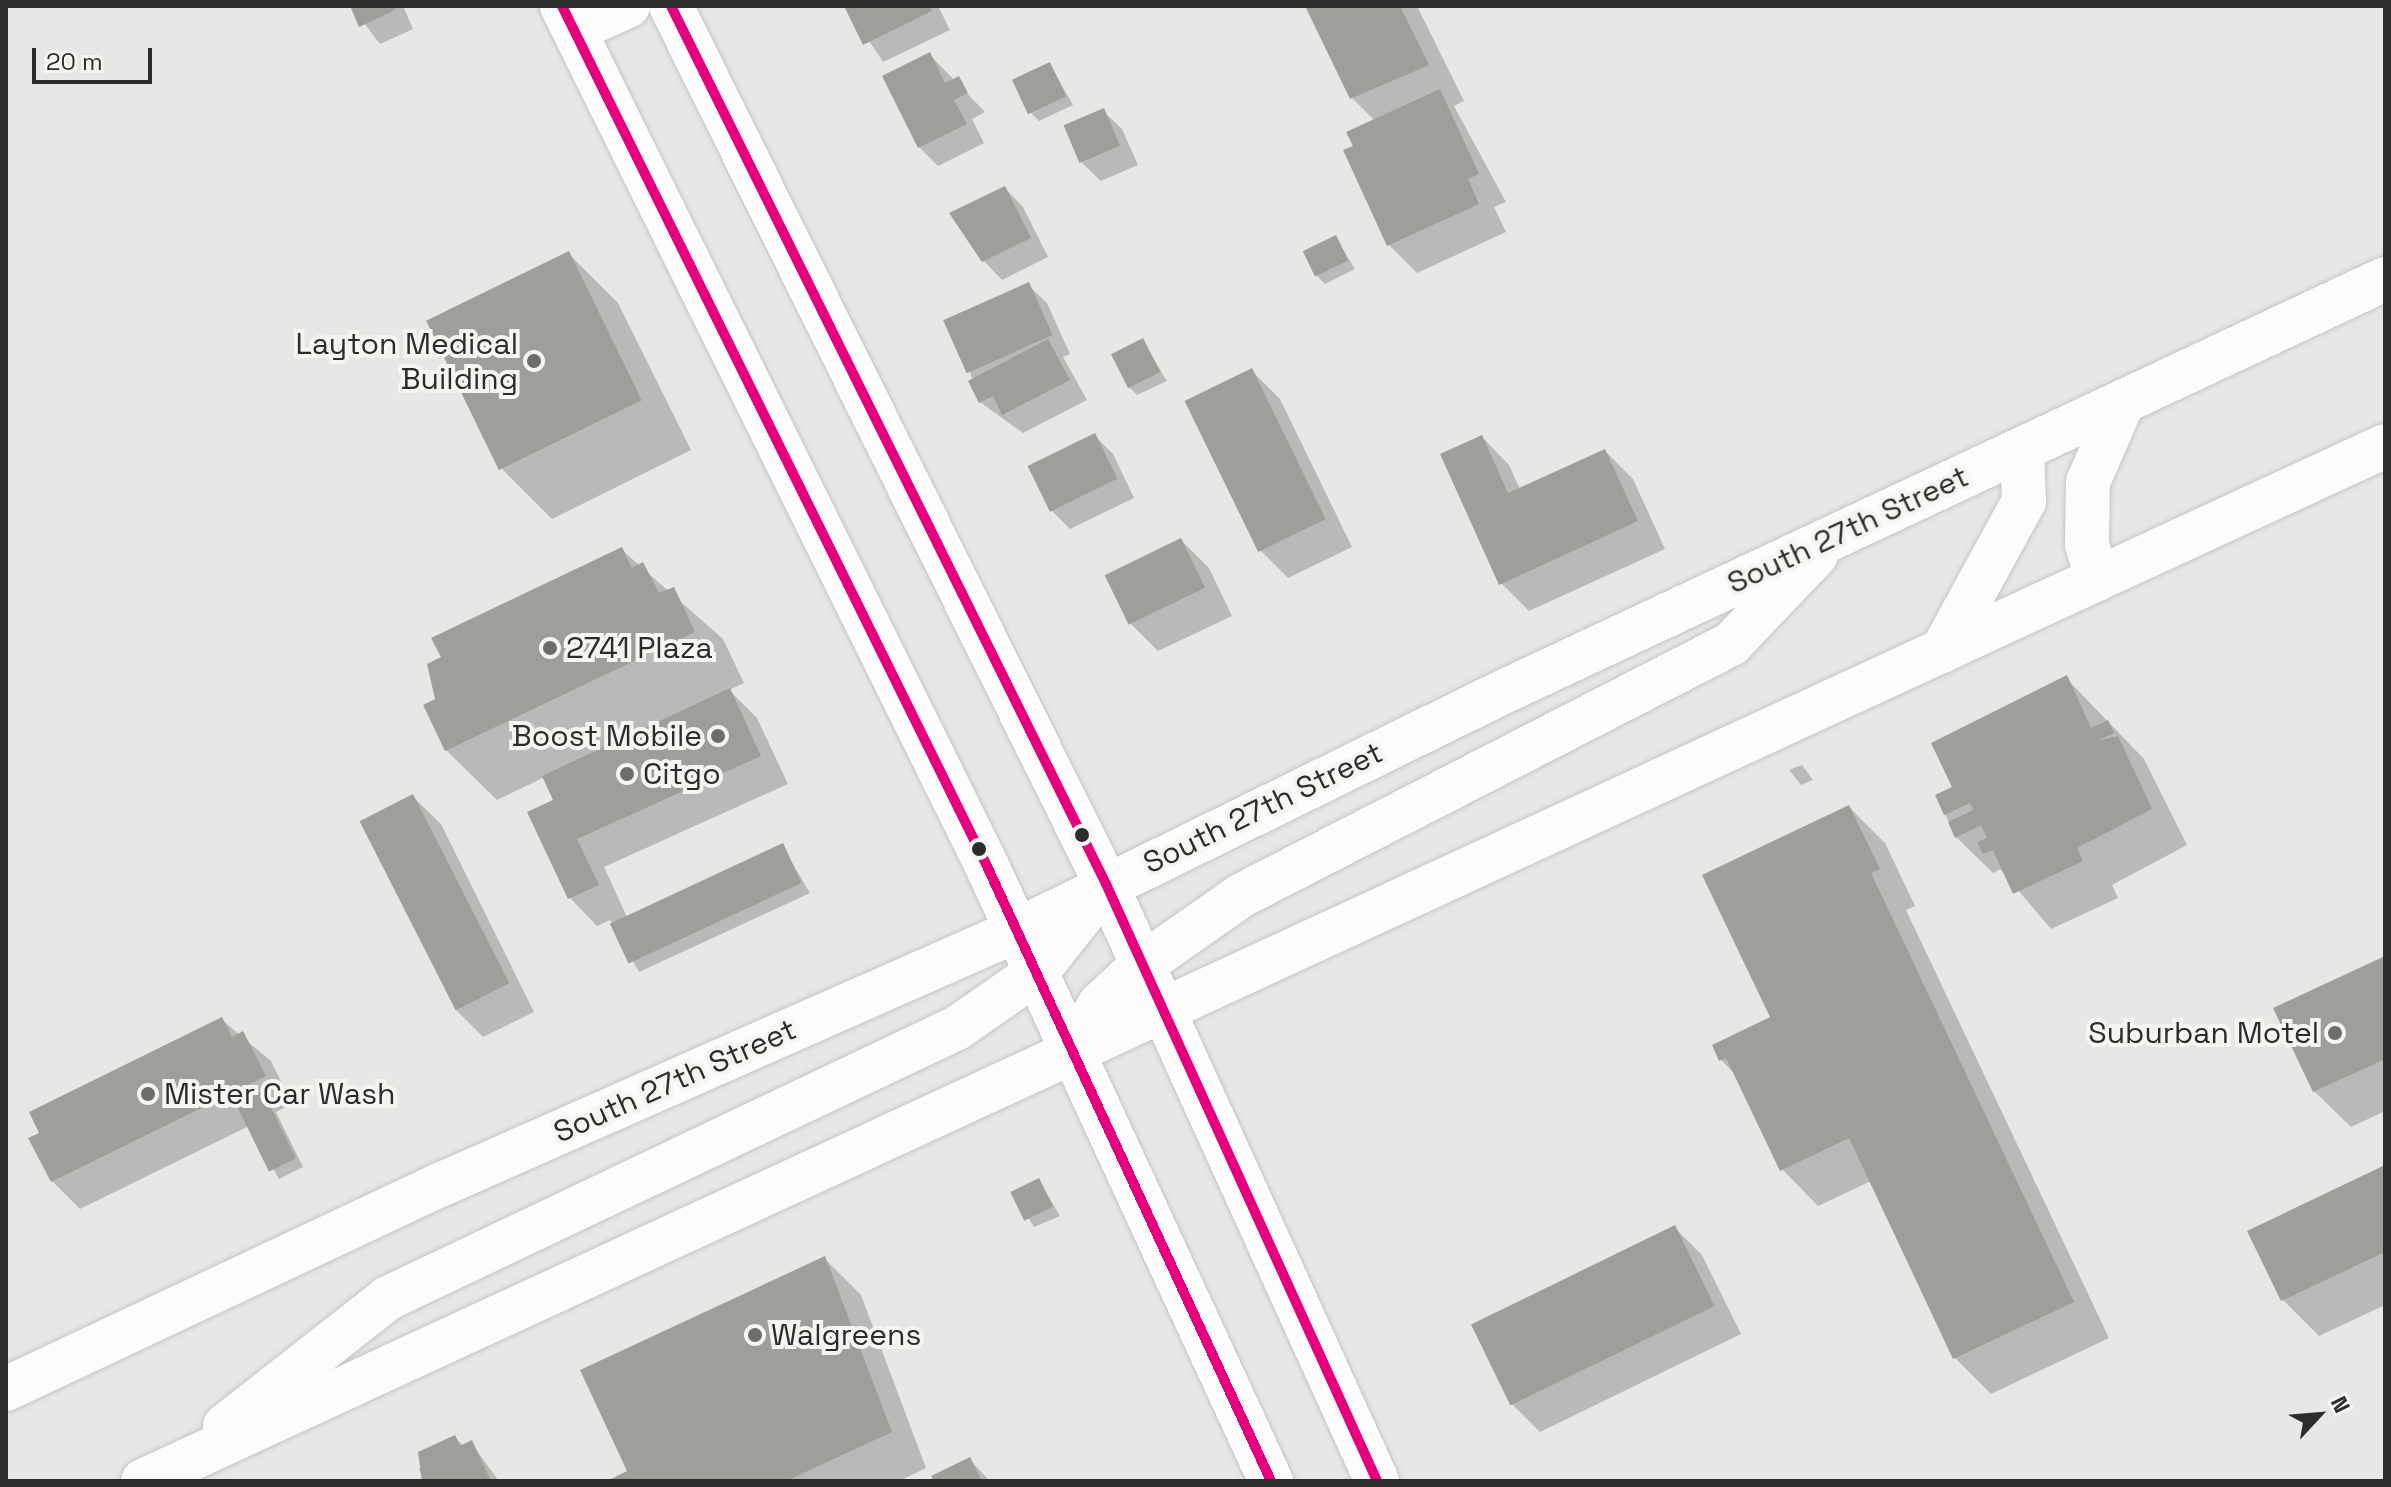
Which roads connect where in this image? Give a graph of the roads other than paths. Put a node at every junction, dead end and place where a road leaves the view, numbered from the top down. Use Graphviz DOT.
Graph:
graph roads {
  1 [pos="628,6"];
  2 [pos="671,6"];
  3 [pos="568,18"];
  4 [pos="2385,279"];
  5 [pos="2123,402"];
  6 [pos="2385,446"];
  7 [pos="2022,449"];
  8 [pos="1834,536"];
  9 [pos="2097,579"];
  10 [pos="1942,651"];
  11 [pos="1106,884"];
  12 [pos="1018,930"];
  13 [pos="1142,965"];
  14 [pos="1036,973"];
  15 [pos="1161,1009"];
  16 [pos="1070,1053"];
  17 [pos="6,1389"];
  18 [pos="158,1474"];
  19 [pos="1271,1481"];
  20 [pos="1377,1481"];
  1 -- 3 [label="main road"];
  2 -- 11 [label="main road"];
  3 -- 12 [label="main road"];
  4 -- 5 [label="main road, South 27th Street"];
  5 -- 7 [label="main road, South 27th Street"];
  5 -- 9 [label="main road"];
  6 -- 9 [label="main road"];
  7 -- 8 [label="main road, South 27th Street"];
  7 -- 10 [label="main road"];
  8 -- 11 [label="main road, South 27th Street"];
  8 -- 13 [label="main road"];
  9 -- 10 [label="main road"];
  10 -- 15 [label="main road"];
  11 -- 12 [label="main road, South 27th Street"];
  11 -- 13 [label="main road"];
  11 -- 14 [label="main road"];
  12 -- 14 [label="main road"];
  12 -- 17 [label="main road, South 27th Street"];
  13 -- 15 [label="main road"];
  13 -- 16 [label="main road"];
  14 -- 16 [label="main road"];
  14 -- 18 [label="main road"];
  15 -- 16 [label="main road"];
  15 -- 20 [label="main road"];
  16 -- 18 [label="main road"];
  16 -- 19 [label="main road"];
}
